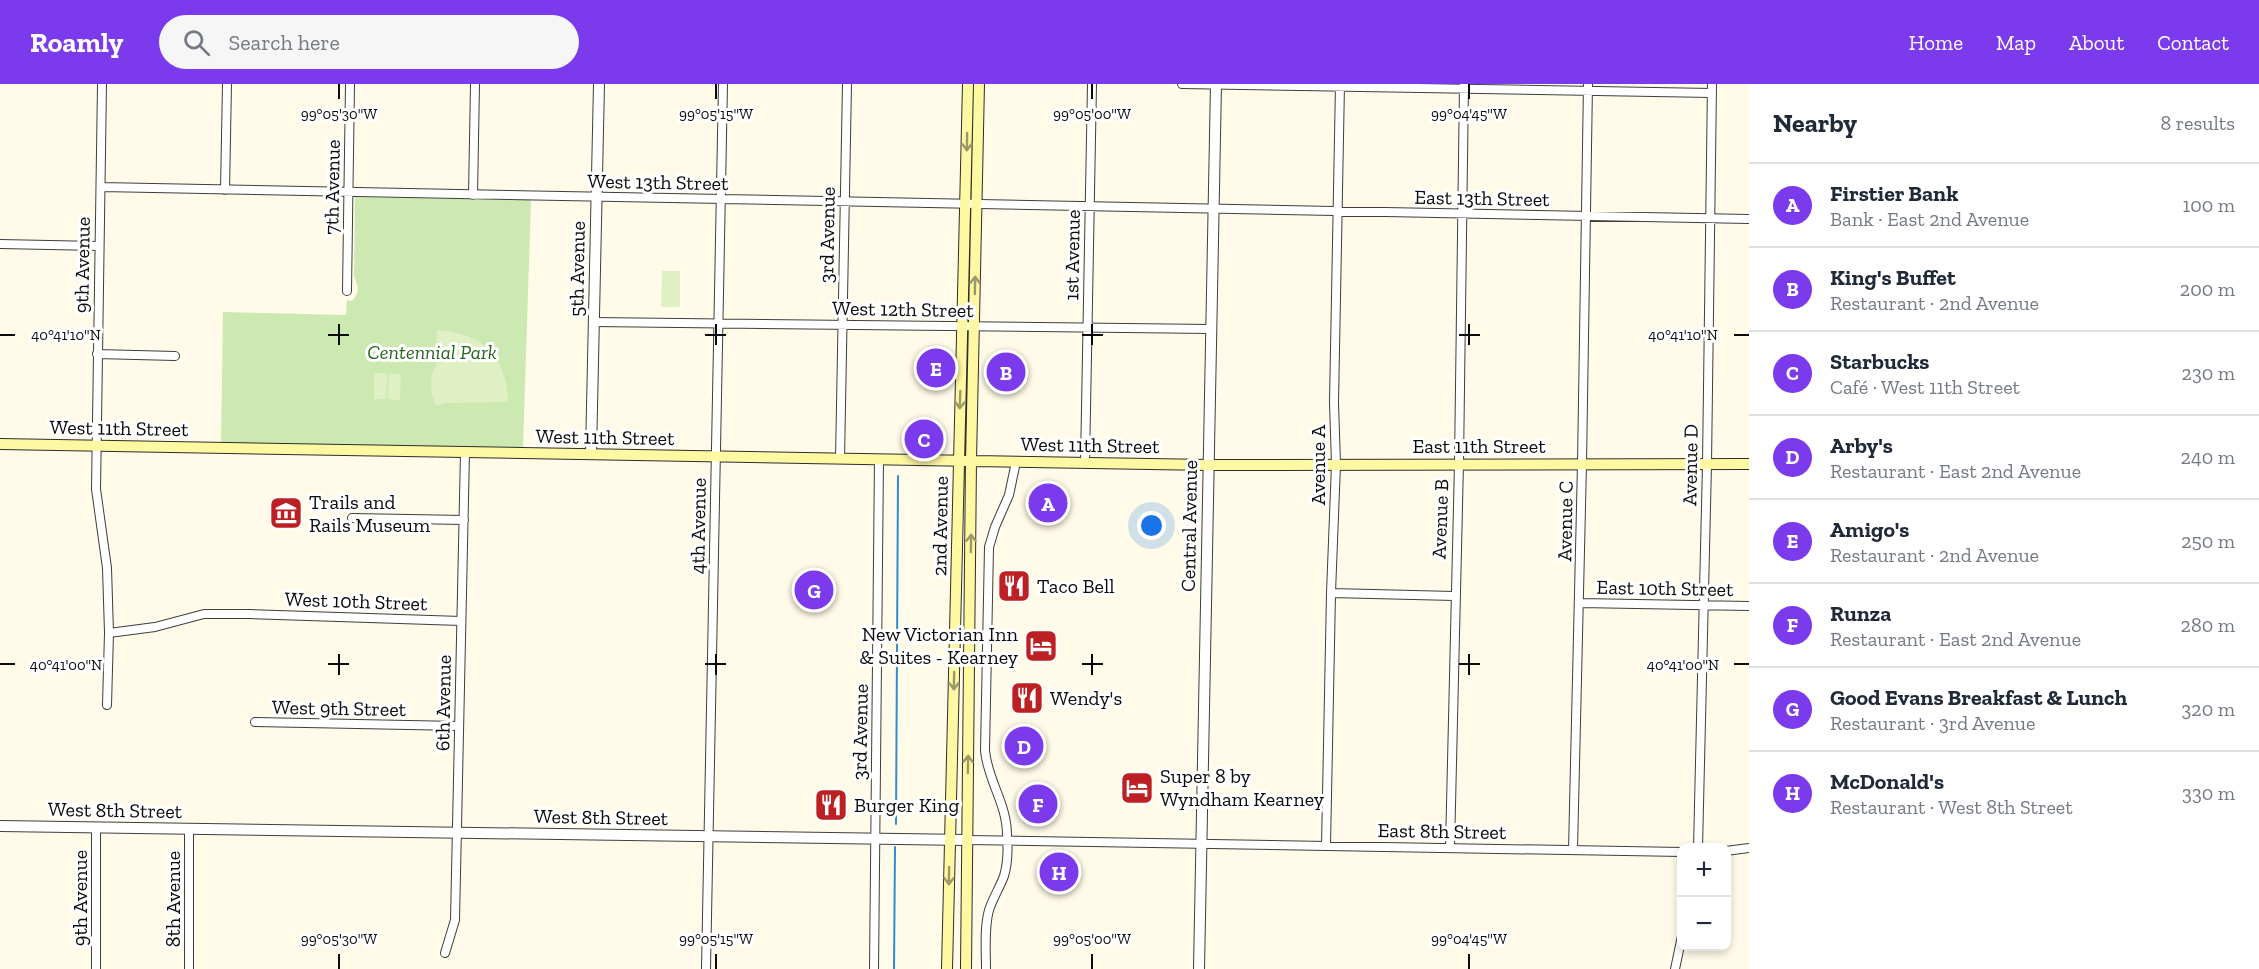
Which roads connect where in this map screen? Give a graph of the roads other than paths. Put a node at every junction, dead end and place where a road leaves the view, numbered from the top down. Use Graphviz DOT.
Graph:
graph roads {
  1 [pos="102,84"];
  2 [pos="227,84"];
  3 [pos="350,84"];
  4 [pos="475,84"];
  5 [pos="599,84"];
  6 [pos="723,84"];
  7 [pos="847,84"];
  8 [pos="968,84"];
  9 [pos="979,84"];
  10 [pos="1092,84"];
  11 [pos="1182,84"];
  12 [pos="1216,84"];
  13 [pos="1340,85"];
  14 [pos="1464,87"];
  15 [pos="1588,88"];
  16 [pos="1712,89"];
  17 [pos="101,187"];
  18 [pos="225,190"];
  19 [pos="349,192"];
  20 [pos="473,195"];
  21 [pos="597,197"];
  22 [pos="721,200"];
  23 [pos="844,202"];
  24 [pos="972,205"];
  25 [pos="1090,207"];
  26 [pos="1214,209"];
  27 [pos="1338,212"];
  28 [pos="1462,214"];
  29 [pos="1586,216"];
  30 [pos="1710,218"];
  31 [pos="1749,219"];
  32 [pos="0,244"];
  33 [pos="99,246"];
  34 [pos="347,291"];
  35 [pos="594,322"];
  36 [pos="719,323"];
  37 [pos="842,325"];
  38 [pos="962,326"];
  39 [pos="974,326"];
  40 [pos="1088,328"];
  41 [pos="1211,329"];
  42 [pos="97,354"];
  43 [pos="175,356"];
  44 [pos="0,444"];
  45 [pos="97,446"];
  46 [pos="465,452"];
  47 [pos="591,454"];
  48 [pos="716,457"];
  49 [pos="840,459"];
  50 [pos="879,459"];
  51 [pos="959,461"];
  52 [pos="971,461"];
  53 [pos="1016,462"];
  54 [pos="1085,463"];
  55 [pos="1459,463"];
  56 [pos="1336,464"];
  57 [pos="1582,464"];
  58 [pos="1707,464"];
  59 [pos="1749,464"];
  60 [pos="1209,465"];
  61 [pos="352,518"];
  62 [pos="464,520"];
  63 [pos="1331,593"];
  64 [pos="1454,596"];
  65 [pos="1580,603"];
  66 [pos="1703,605"];
  67 [pos="1749,606"];
  68 [pos="461,621"];
  69 [pos="109,633"];
  70 [pos="106,705"];
  71 [pos="255,722"];
  72 [pos="459,726"];
  73 [pos="0,826"];
  74 [pos="96,828"];
  75 [pos="189,829"];
  76 [pos="457,832"];
  77 [pos="709,836"];
  78 [pos="875,839"];
  79 [pos="950,840"];
  80 [pos="967,840"];
  81 [pos="1007,841"];
  82 [pos="1698,843"];
  83 [pos="1201,844"];
  84 [pos="1326,846"];
  85 [pos="1450,848"];
  86 [pos="1749,848"];
  87 [pos="1574,850"];
  88 [pos="1731,850"];
  89 [pos="1677,852"];
  90 [pos="1679,951"];
  91 [pos="446,953"];
  92 [pos="96,969"];
  93 [pos="189,969"];
  94 [pos="706,969"];
  95 [pos="874,969"];
  96 [pos="947,969"];
  97 [pos="966,969"];
  98 [pos="986,969"];
  99 [pos="1199,969"];
  100 [pos="1675,969"];
  1 -- 17 [label="street, 9th Avenue"];
  2 -- 18 [label="street"];
  3 -- 19 [label="street, 7th Avenue"];
  4 -- 20 [label="street"];
  5 -- 21 [label="street, 5th Avenue"];
  6 -- 22 [label="street, 4th Avenue"];
  7 -- 23 [label="street, 3rd Avenue"];
  8 -- 24 [label="main road, 2nd Avenue, one-way"];
  9 -- 24 [label="main road, 2nd Avenue"];
  10 -- 25 [label="street, 1st Avenue"];
  11 -- 12 [label="street"];
  12 -- 13 [label="street"];
  12 -- 26 [label="street, Central Avenue"];
  13 -- 14 [label="street"];
  13 -- 27 [label="street, Avenue A"];
  14 -- 15 [label="street"];
  14 -- 28 [label="street, Avenue B"];
  15 -- 16 [label="street"];
  15 -- 29 [label="street, Avenue C"];
  16 -- 30 [label="street, Avenue D"];
  17 -- 18 [label="street, West 13th Street"];
  17 -- 33 [label="street, 9th Avenue"];
  18 -- 19 [label="street, West 13th Street"];
  19 -- 20 [label="street, West 13th Street"];
  19 -- 34 [label="street, 7th Avenue"];
  20 -- 21 [label="street, West 13th Street"];
  21 -- 22 [label="street, West 13th Street"];
  21 -- 35 [label="street, 5th Avenue"];
  22 -- 23 [label="street, West 13th Street"];
  22 -- 36 [label="street, 4th Avenue"];
  23 -- 24 [label="street, West 13th Street"];
  23 -- 37 [label="street, 3rd Avenue"];
  24 -- 25 [label="street, West 13th Street"];
  24 -- 38 [label="main road, 2nd Avenue"];
  39 -- 24 [label="main road, 2nd Avenue, one-way"];
  25 -- 26 [label="street, West 13th Street"];
  25 -- 40 [label="street, 1st Avenue"];
  26 -- 27 [label="street, East 13th Street"];
  26 -- 41 [label="street, Central Avenue"];
  27 -- 28 [label="street, East 13th Street"];
  27 -- 56 [label="street, Avenue A"];
  28 -- 29 [label="street, East 13th Street"];
  28 -- 55 [label="street, Avenue B"];
  29 -- 30 [label="street, East 13th Street"];
  29 -- 57 [label="street, Avenue C"];
  30 -- 31 [label="street, East 13th Street"];
  30 -- 58 [label="street, Avenue D"];
  32 -- 33 [label="street"];
  33 -- 42 [label="street, 9th Avenue"];
  35 -- 36 [label="street, West 12th Street"];
  35 -- 47 [label="street, 5th Avenue"];
  36 -- 37 [label="street, West 12th Street"];
  36 -- 48 [label="street, 4th Avenue"];
  37 -- 38 [label="street, West 12th Street"];
  37 -- 49 [label="street, 3rd Avenue"];
  38 -- 39 [label="street, West 12th Street"];
  38 -- 51 [label="main road, 2nd Avenue, one-way"];
  39 -- 40 [label="street, West 12th Street"];
  39 -- 52 [label="main road, 2nd Avenue"];
  40 -- 41 [label="street, West 12th Street"];
  40 -- 54 [label="street, 1st Avenue"];
  41 -- 60 [label="street, Central Avenue"];
  42 -- 43 [label="street"];
  42 -- 45 [label="street, 9th Avenue"];
  44 -- 45 [label="main road, West 11th Street"];
  45 -- 46 [label="main road, West 11th Street"];
  45 -- 69 [label="street, 9th Avenue"];
  46 -- 47 [label="main road, West 11th Street"];
  46 -- 62 [label="street, 6th Avenue"];
  47 -- 48 [label="main road, West 11th Street"];
  48 -- 49 [label="main road, West 11th Street"];
  48 -- 77 [label="street, 4th Avenue"];
  49 -- 50 [label="main road, West 11th Street"];
  50 -- 51 [label="main road, West 11th Street"];
  50 -- 78 [label="street, 3rd Avenue"];
  51 -- 52 [label="main road, West 11th Street"];
  51 -- 79 [label="main road, 2nd Avenue, one-way"];
  52 -- 53 [label="main road, West 11th Street"];
  80 -- 52 [label="main road, 2nd Avenue, one-way"];
  53 -- 54 [label="main road, West 11th Street"];
  53 -- 81 [label="street"];
  54 -- 60 [label="main road, West 11th Street"];
  55 -- 56 [label="main road, East 11th Street"];
  55 -- 57 [label="main road, East 11th Street"];
  55 -- 64 [label="street, Avenue B"];
  56 -- 60 [label="main road, East 11th Street"];
  56 -- 63 [label="street, Avenue A"];
  57 -- 58 [label="main road, East 11th Street"];
  57 -- 65 [label="street, Avenue C"];
  58 -- 59 [label="main road, East 11th Street"];
  58 -- 66 [label="street, Avenue D"];
  60 -- 83 [label="street, Central Avenue"];
  61 -- 62 [label="street"];
  62 -- 68 [label="street, 6th Avenue"];
  63 -- 64 [label="street"];
  63 -- 84 [label="street, Avenue A"];
  64 -- 85 [label="street, Avenue B"];
  65 -- 66 [label="street, East 10th Street"];
  65 -- 87 [label="street, Avenue C"];
  66 -- 67 [label="street, East 10th Street"];
  66 -- 82 [label="street, Avenue D"];
  68 -- 69 [label="street, West 10th Street"];
  68 -- 72 [label="street, 6th Avenue"];
  69 -- 70 [label="street, 9th Avenue"];
  71 -- 72 [label="street, West 9th Street"];
  72 -- 76 [label="street, 6th Avenue"];
  73 -- 74 [label="street, West 8th Street"];
  74 -- 75 [label="street, West 8th Street"];
  74 -- 92 [label="street, 9th Avenue"];
  75 -- 76 [label="street, West 8th Street"];
  75 -- 93 [label="street, 8th Avenue"];
  76 -- 77 [label="street, West 8th Street"];
  76 -- 91 [label="street, 6th Avenue"];
  77 -- 78 [label="street, West 8th Street"];
  77 -- 94 [label="street, 4th Avenue"];
  78 -- 79 [label="street, West 8th Street"];
  78 -- 95 [label="street, 3rd Avenue"];
  79 -- 80 [label="street, West 8th Street"];
  79 -- 96 [label="main road, 2nd Avenue, one-way"];
  80 -- 81 [label="street, West 8th Street"];
  80 -- 97 [label="main road, 2nd Avenue"];
  81 -- 83 [label="street, West 8th Street"];
  81 -- 98 [label="street"];
  83 -- 84 [label="street, East 8th Street"];
  83 -- 99 [label="street, Central Avenue"];
  84 -- 85 [label="street, East 8th Street"];
  85 -- 87 [label="street, East 8th Street"];
  86 -- 88 [label="street"];
  87 -- 89 [label="street, East 8th Street"];
  90 -- 100 [label="street"];
}
